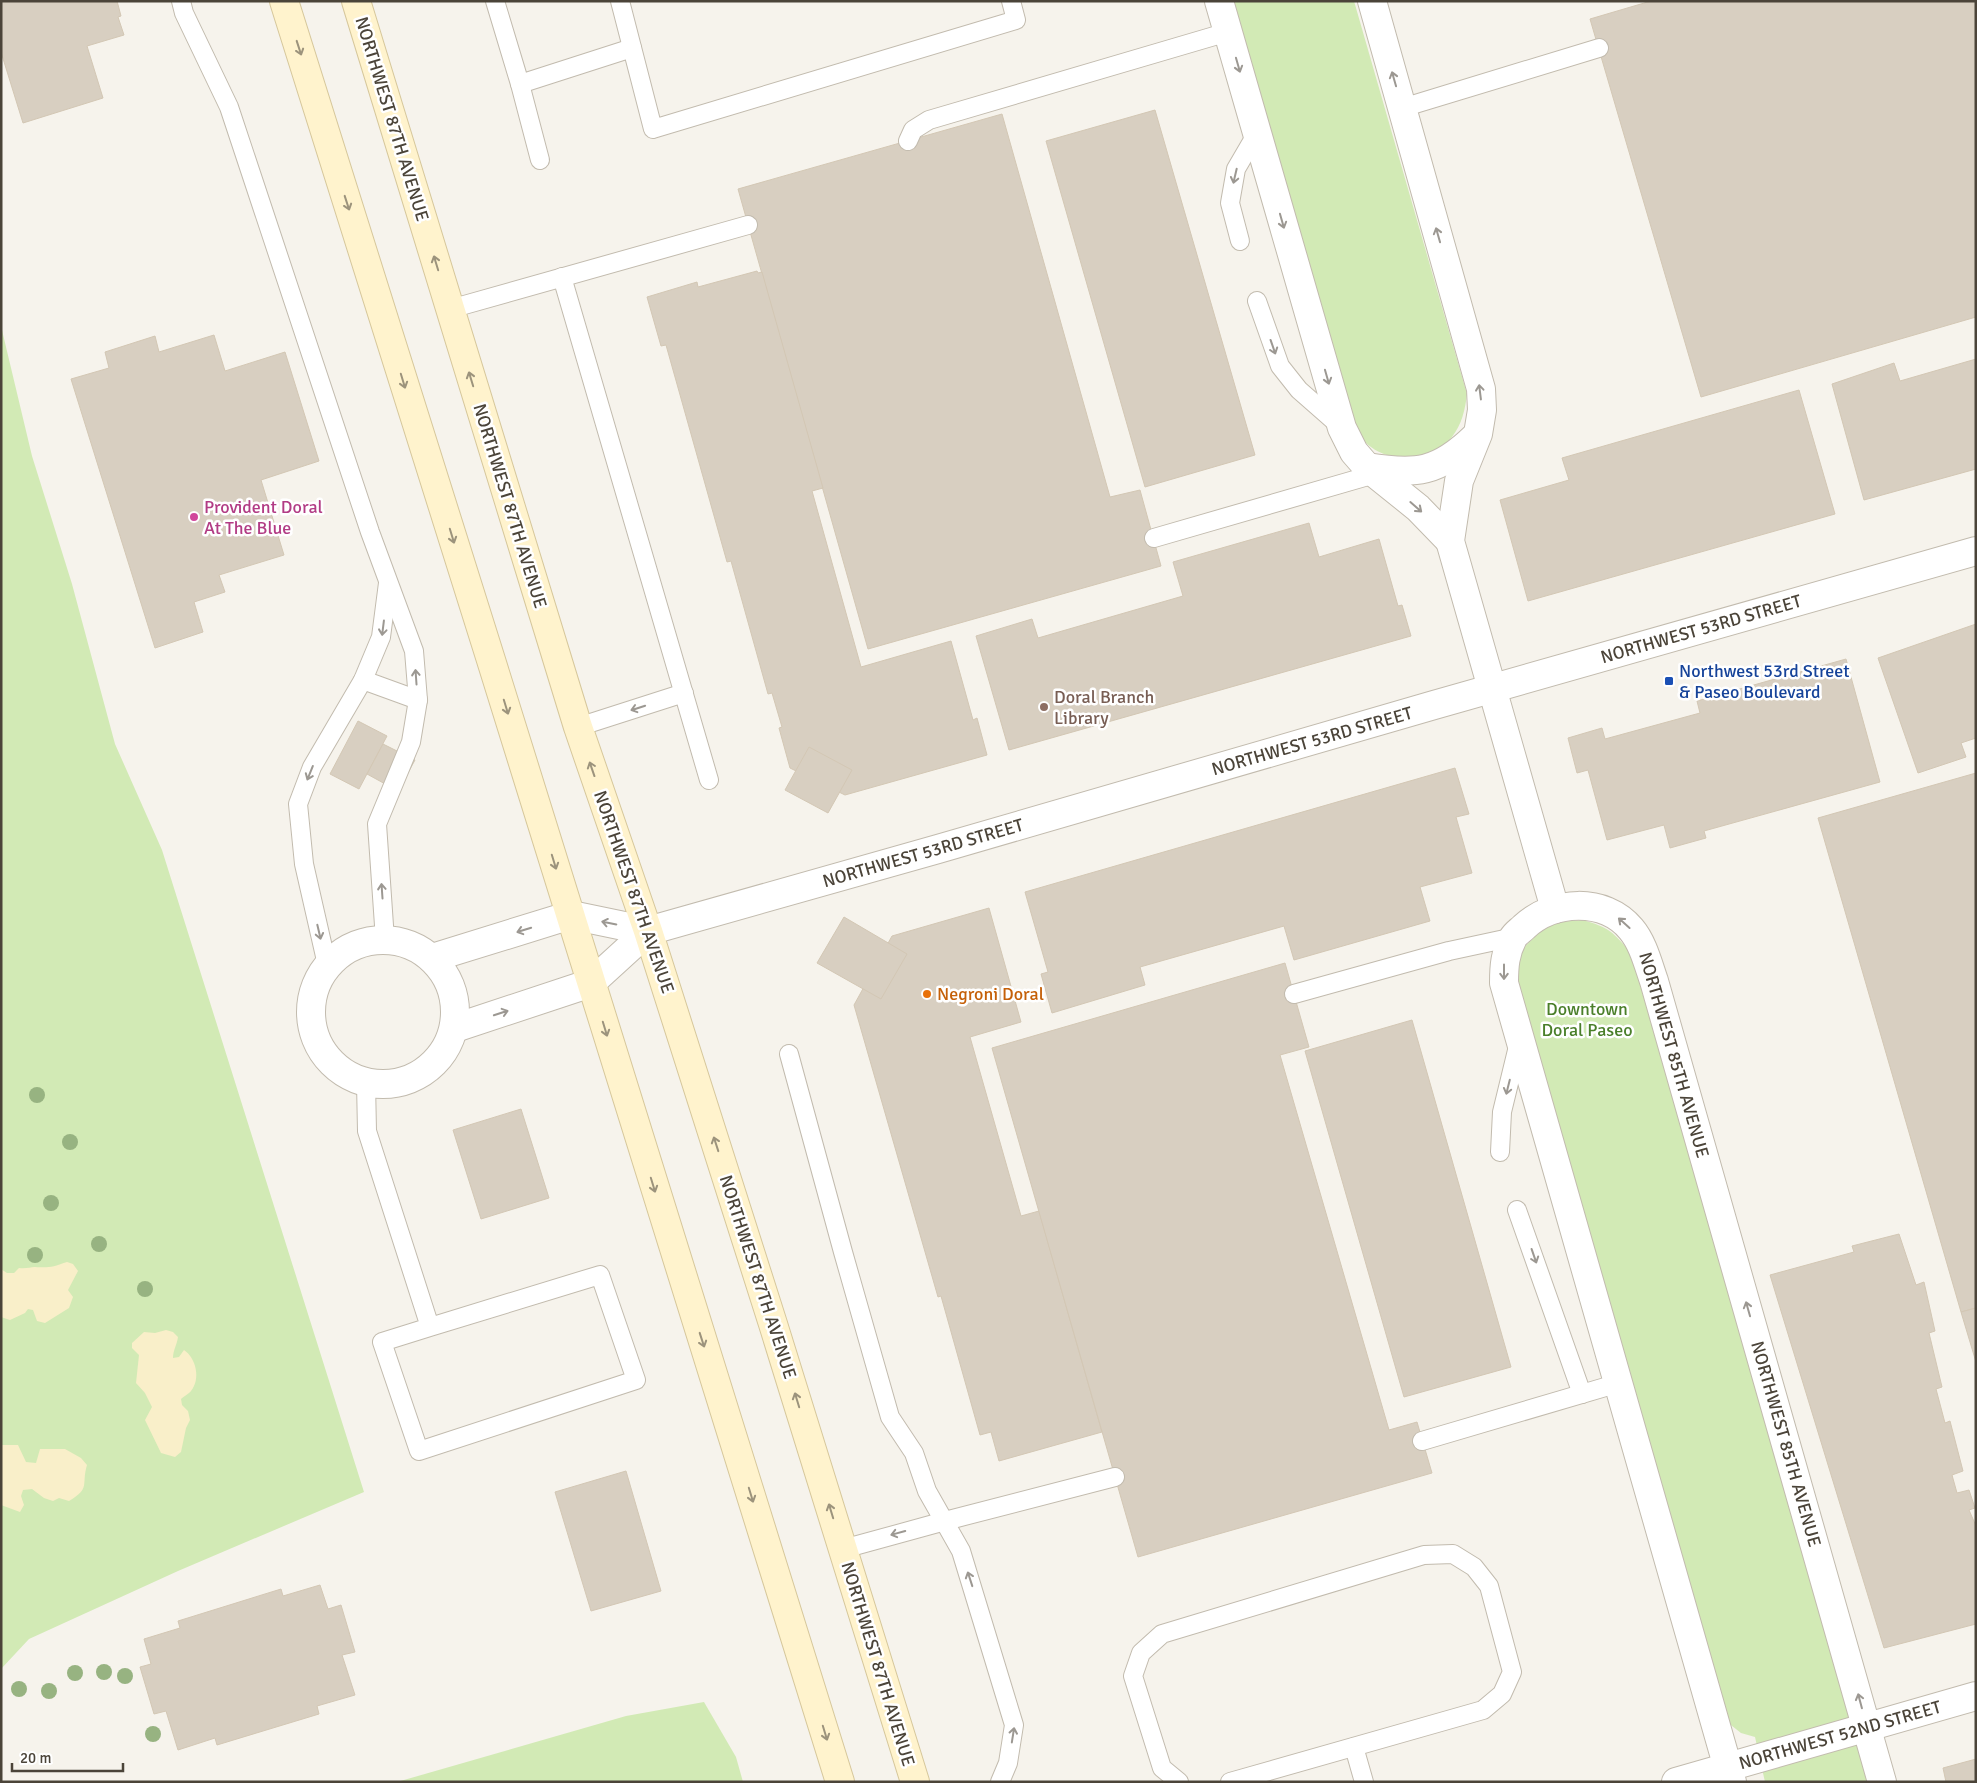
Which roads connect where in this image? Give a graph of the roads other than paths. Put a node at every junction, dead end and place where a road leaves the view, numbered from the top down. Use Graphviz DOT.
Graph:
graph roads {
  1 [pos="181,1"];
  2 [pos="284,1"];
  3 [pos="356,1"];
  4 [pos="495,1"];
  5 [pos="620,1"];
  6 [pos="1011,1"];
  7 [pos="1219,1"];
  8 [pos="1372,1"];
  9 [pos="1228,32"];
  10 [pos="632,48"];
  11 [pos="1598,48"];
  12 [pos="520,84"];
  13 [pos="1402,108"];
  14 [pos="1257,133"];
  15 [pos="908,141"];
  16 [pos="540,160"];
  17 [pos="748,225"];
  18 [pos="1240,241"];
  19 [pos="562,276"];
  20 [pos="1257,301"];
  21 [pos="450,309"];
  22 [pos="1342,428"];
  23 [pos="1478,434"];
  24 [pos="1371,471"];
  25 [pos="1154,538"];
  26 [pos="1450,541"];
  27 [pos="1976,551"];
  28 [pos="388,580"];
  29 [pos="363,680"];
  30 [pos="1492,688"];
  31 [pos="684,693"];
  32 [pos="418,700"];
  33 [pos="578,727"];
  34 [pos="710,780"];
  35 [pos="1555,909"];
  36 [pos="571,915"];
  37 [pos="648,930"];
  38 [pos="1514,937"];
  39 [pos="385,940"];
  40 [pos="432,958"];
  41 [pos="327,965"];
  42 [pos="591,983"];
  43 [pos="1294,994"];
  44 [pos="454,1028"];
  45 [pos="1519,1039"];
  46 [pos="789,1054"];
  47 [pos="366,1083"];
  48 [pos="1500,1152"];
  49 [pos="1518,1210"];
  50 [pos="430,1327"];
  51 [pos="1619,1383"];
  52 [pos="1582,1394"];
  53 [pos="1422,1441"];
  54 [pos="1115,1477"];
  55 [pos="945,1521"];
  56 [pos="843,1549"];
  57 [pos="1976,1696"];
  58 [pos="1867,1727"];
  59 [pos="1354,1747"];
  60 [pos="1730,1774"];
  61 [pos="840,1782"];
  62 [pos="915,1782"];
  63 [pos="1000,1782"];
  64 [pos="1179,1782"];
  65 [pos="1230,1782"];
  66 [pos="1364,1782"];
  67 [pos="1676,1782"];
  68 [pos="1882,1782"];
  1 -- 28 [label="lane"];
  2 -- 36 [label="main road, one-way"];
  21 -- 3 [label="main road, NORTHWEST 87TH AVENUE, one-way"];
  4 -- 12 [label="lane"];
  5 -- 10 [label="lane"];
  6 -- 10 [label="lane"];
  7 -- 9 [label="street"];
  13 -- 8 [label="street, one-way"];
  9 -- 14 [label="street, one-way"];
  9 -- 15 [label="lane"];
  10 -- 12 [label="lane"];
  11 -- 13 [label="lane"];
  12 -- 16 [label="lane"];
  23 -- 13 [label="street, one-way"];
  14 -- 18 [label="lane, one-way"];
  14 -- 22 [label="street, one-way"];
  17 -- 19 [label="lane"];
  19 -- 21 [label="lane"];
  19 -- 31 [label="lane"];
  20 -- 22 [label="lane, one-way"];
  33 -- 21 [label="main road, NORTHWEST 87TH AVENUE, one-way"];
  22 -- 24 [label="street"];
  23 -- 24 [label="street"];
  23 -- 26 [label="street"];
  24 -- 25 [label="lane"];
  24 -- 26 [label="street, one-way"];
  26 -- 30 [label="street"];
  27 -- 30 [label="street, NORTHWEST 53RD STREET"];
  28 -- 29 [label="lane, one-way"];
  32 -- 28 [label="lane, one-way"];
  29 -- 32 [label="lane"];
  29 -- 41 [label="lane, one-way"];
  30 -- 35 [label="street"];
  30 -- 37 [label="street, NORTHWEST 53RD STREET"];
  31 -- 33 [label="lane, one-way"];
  31 -- 34 [label="lane"];
  39 -- 32 [label="lane, one-way"];
  37 -- 33 [label="main road, NORTHWEST 87TH AVENUE, one-way"];
  35 -- 38 [label="street, NORTHWEST 85TH AVENUE"];
  58 -- 35 [label="street, NORTHWEST 85TH AVENUE, one-way"];
  37 -- 36 [label="street, NORTHWEST 53RD STREET, one-way"];
  36 -- 40 [label="street, one-way"];
  36 -- 42 [label="main road"];
  37 -- 42 [label="street, NORTHWEST 53RD STREET"];
  56 -- 37 [label="main road, NORTHWEST 87TH AVENUE, one-way"];
  38 -- 43 [label="lane"];
  38 -- 45 [label="street, NORTHWEST 85TH AVENUE, one-way"];
  39 -- 40 [label="street"];
  39 -- 41 [label="street"];
  40 -- 44 [label="street"];
  41 -- 47 [label="street"];
  44 -- 42 [label="street, one-way"];
  42 -- 61 [label="main road, one-way"];
  44 -- 47 [label="street"];
  45 -- 48 [label="lane, one-way"];
  45 -- 51 [label="street, NORTHWEST 85TH AVENUE"];
  46 -- 55 [label="lane"];
  47 -- 50 [label="lane"];
  49 -- 52 [label="lane, one-way"];
  50 -- 50 [label="lane"];
  51 -- 52 [label="lane"];
  51 -- 60 [label="street, NORTHWEST 85TH AVENUE"];
  52 -- 53 [label="lane"];
  54 -- 55 [label="lane"];
  55 -- 56 [label="lane, one-way"];
  63 -- 55 [label="lane, one-way"];
  56 -- 62 [label="main road, NORTHWEST 87TH AVENUE"];
  57 -- 58 [label="street, NORTHWEST 52ND STREET"];
  58 -- 60 [label="street, NORTHWEST 52ND STREET"];
  58 -- 68 [label="street, NORTHWEST 85TH AVENUE"];
  59 -- 64 [label="lane"];
  59 -- 65 [label="lane"];
  59 -- 66 [label="lane"];
  60 -- 67 [label="street, NORTHWEST 52ND STREET"];
}
